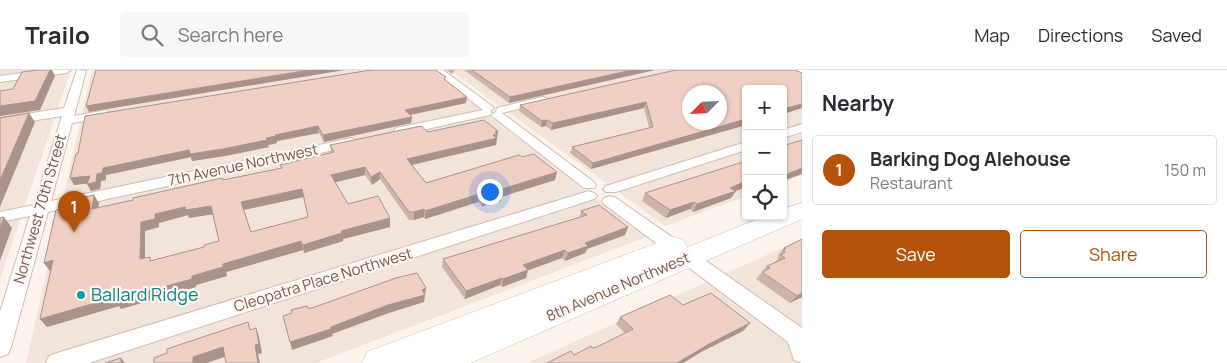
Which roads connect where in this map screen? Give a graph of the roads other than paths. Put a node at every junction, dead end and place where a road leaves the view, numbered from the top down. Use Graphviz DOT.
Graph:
graph roads {
  1 [pos="66,70"];
  2 [pos="80,70"];
  3 [pos="437,70"];
  4 [pos="796,70"];
  5 [pos="802,72"];
  6 [pos="0,79"];
  7 [pos="551,98"];
  8 [pos="493,111"];
  9 [pos="120,112"];
  10 [pos="67,116"];
  11 [pos="0,122"];
  12 [pos="802,128"];
  13 [pos="787,133"];
  14 [pos="385,135"];
  15 [pos="366,139"];
  16 [pos="742,147"];
  17 [pos="589,191"];
  18 [pos="610,195"];
  19 [pos="802,195"];
  20 [pos="787,201"];
  21 [pos="40,208"];
  22 [pos="802,210"];
  23 [pos="0,217"];
  24 [pos="742,219"];
  25 [pos="680,252"];
  26 [pos="801,343"];
  27 [pos="0,347"];
  28 [pos="57,363"];
  29 [pos="378,363"];
  30 [pos="434,363"];
  1 -- 6 [label="street"];
  2 -- 10 [label="street, Northwest 70th Street"];
  3 -- 8 [label="street"];
  4 -- 5 [label="main road"];
  7 -- 8 [label="street"];
  8 -- 14 [label="street"];
  8 -- 17 [label="street"];
  9 -- 10 [label="street"];
  10 -- 11 [label="street"];
  10 -- 21 [label="street, Northwest 70th Street"];
  12 -- 13 [label="street"];
  15 -- 21 [label="street, 7th Avenue Northwest"];
  16 -- 18 [label="street"];
  17 -- 18 [label="street"];
  17 -- 28 [label="street, Cleopatra Place Northwest"];
  18 -- 25 [label="street"];
  19 -- 20 [label="main road"];
  21 -- 23 [label="street, 7th Avenue Northwest"];
  21 -- 27 [label="street, Northwest 70th Street"];
  22 -- 25 [label="main road, 8th Avenue Northwest"];
  24 -- 25 [label="main road, 8th Avenue Northwest"];
  25 -- 26 [label="street"];
  25 -- 29 [label="main road, 8th Avenue Northwest"];
  25 -- 30 [label="main road, 8th Avenue Northwest"];
}
